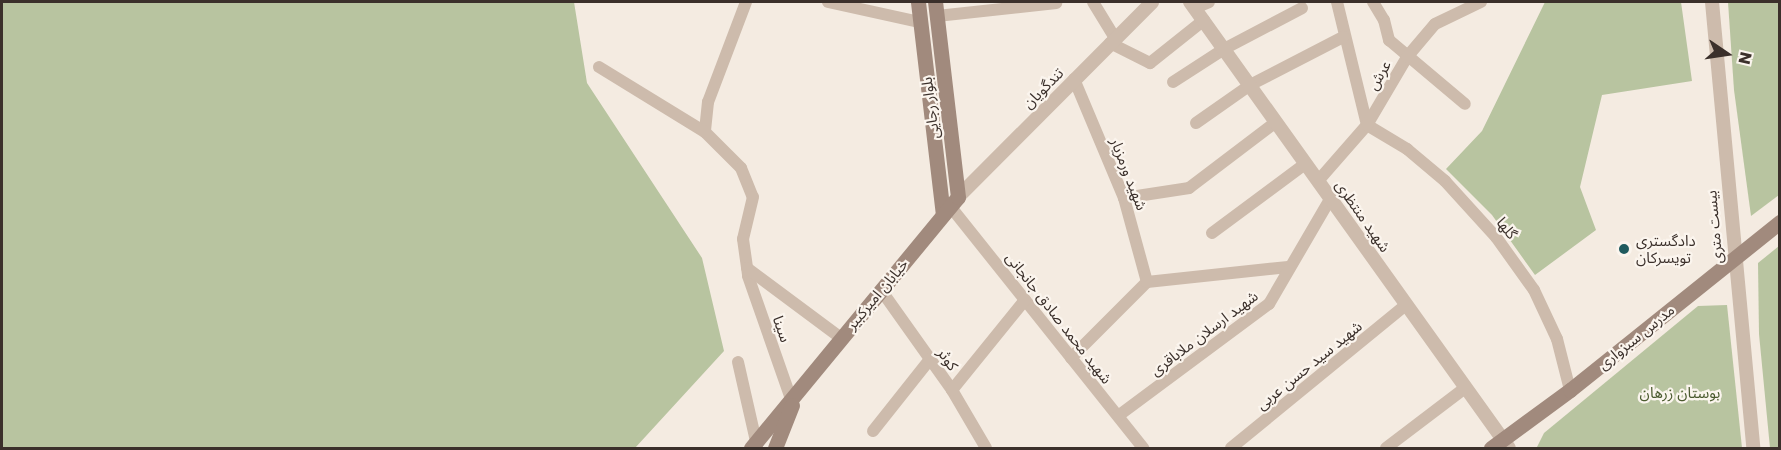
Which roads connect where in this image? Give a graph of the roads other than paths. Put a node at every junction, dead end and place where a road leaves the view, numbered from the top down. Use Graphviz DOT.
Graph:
graph roads {
  1 [pos="746,2"];
  2 [pos="828,2"];
  3 [pos="918,2"];
  4 [pos="1093,2"];
  5 [pos="1152,2"];
  6 [pos="1209,2"];
  7 [pos="1337,2"];
  8 [pos="1373,2"];
  9 [pos="1712,2"];
  10 [pos="841,3"];
  11 [pos="1056,3"];
  12 [pos="1476,3"];
  13 [pos="1192,5"];
  14 [pos="1302,8"];
  15 [pos="936,9"];
  16 [pos="1203,20"];
  17 [pos="920,22"];
  18 [pos="1343,37"];
  19 [pos="1113,41"];
  20 [pos="1224,50"];
  21 [pos="1407,57"];
  22 [pos="599,67"];
  23 [pos="1074,80"];
  24 [pos="1173,82"];
  25 [pos="1250,85"];
  26 [pos="1465,104"];
  27 [pos="1276,122"];
  28 [pos="1196,123"];
  29 [pos="1367,125"];
  30 [pos="705,132"];
  31 [pos="1305,164"];
  32 [pos="1318,181"];
  33 [pos="1124,198"];
  34 [pos="1330,199"];
  35 [pos="950,206"];
  36 [pos="1779,222"];
  37 [pos="1212,233"];
  38 [pos="1733,258"];
  39 [pos="1288,267"];
  40 [pos="747,268"];
  41 [pos="1147,282"];
  42 [pos="881,290"];
  43 [pos="1025,300"];
  44 [pos="1406,305"];
  45 [pos="841,338"];
  46 [pos="1071,357"];
  47 [pos="930,359"];
  48 [pos="738,362"];
  49 [pos="1465,388"];
  50 [pos="952,390"];
  51 [pos="1570,390"];
  52 [pos="794,395"];
  53 [pos="1118,416"];
  54 [pos="873,431"];
  55 [pos="753,445"];
  56 [pos="1500,446"];
  57 [pos="775,448"];
  58 [pos="986,448"];
  59 [pos="1143,448"];
  60 [pos="1231,448"];
  61 [pos="1386,448"];
  62 [pos="1753,448"];
  1 -- 30 [label="street"];
  2 -- 10 [label="street"];
  3 -- 17 [label="main road, بلوار رجایی"];
  4 -- 19 [label="street"];
  5 -- 19 [label="street, تندگویان"];
  6 -- 13 [label="street"];
  7 -- 18 [label="street"];
  8 -- 21 [label="street"];
  9 -- 38 [label="street, بیست متری"];
  10 -- 17 [label="street"];
  11 -- 15 [label="street"];
  12 -- 21 [label="street, عرش"];
  13 -- 16 [label="street, شهید منتظری"];
  14 -- 20 [label="street"];
  15 -- 35 [label="main road, بلوار رجایی"];
  16 -- 19 [label="street"];
  16 -- 20 [label="street, شهید منتظری"];
  17 -- 35 [label="main road, بلوار رجایی"];
  18 -- 25 [label="street"];
  18 -- 29 [label="street"];
  19 -- 23 [label="street, تندگویان"];
  20 -- 24 [label="street"];
  20 -- 25 [label="street, شهید منتظری"];
  21 -- 26 [label="street"];
  21 -- 29 [label="street, عرش"];
  22 -- 30 [label="street, سینا"];
  23 -- 33 [label="street, شهید ورمزیار"];
  23 -- 35 [label="street, تندگویان"];
  25 -- 27 [label="street, شهید منتظری"];
  25 -- 28 [label="street"];
  27 -- 31 [label="street, شهید منتظری"];
  27 -- 33 [label="street"];
  29 -- 32 [label="street, عرش"];
  29 -- 51 [label="street, گلها"];
  30 -- 40 [label="street, سینا"];
  31 -- 32 [label="street, شهید منتظری"];
  31 -- 37 [label="street"];
  32 -- 34 [label="street, شهید منتظری"];
  33 -- 41 [label="street, شهید ورمزیار"];
  34 -- 39 [label="street, شهید ارسلان ملاباقری"];
  34 -- 44 [label="street, شهید منتظری"];
  35 -- 42 [label="main road, خیابان امیرکبیر"];
  35 -- 43 [label="street, شهید محمد صادق جانجانی"];
  36 -- 38 [label="main road, مدرس سبزواری"];
  38 -- 51 [label="main road, مدرس سبزواری"];
  38 -- 62 [label="street, بیست متری"];
  39 -- 41 [label="street"];
  39 -- 53 [label="street, شهید ارسلان ملاباقری"];
  40 -- 45 [label="street"];
  40 -- 52 [label="street, سینا"];
  41 -- 46 [label="street"];
  42 -- 45 [label="main road, خیابان امیرکبیر"];
  42 -- 47 [label="street, کوثر"];
  43 -- 46 [label="street, شهید محمد صادق جانجانی"];
  43 -- 50 [label="street"];
  44 -- 49 [label="street, شهید منتظری"];
  44 -- 60 [label="street, شهید سید حسن عربی"];
  45 -- 52 [label="main road, خیابان امیرکبیر"];
  46 -- 53 [label="street, شهید محمد صادق جانجانی"];
  47 -- 50 [label="street, کوثر"];
  47 -- 54 [label="street"];
  48 -- 55 [label="street"];
  49 -- 56 [label="street, شهید منتظری"];
  49 -- 61 [label="street"];
  50 -- 58 [label="street, کوثر"];
  51 -- 56 [label="main road, مدرس سبزواری"];
  52 -- 55 [label="main road, خیابان امیرکبیر"];
  52 -- 57 [label="main road"];
  53 -- 59 [label="street, شهید محمد صادق جانجانی"];
}
